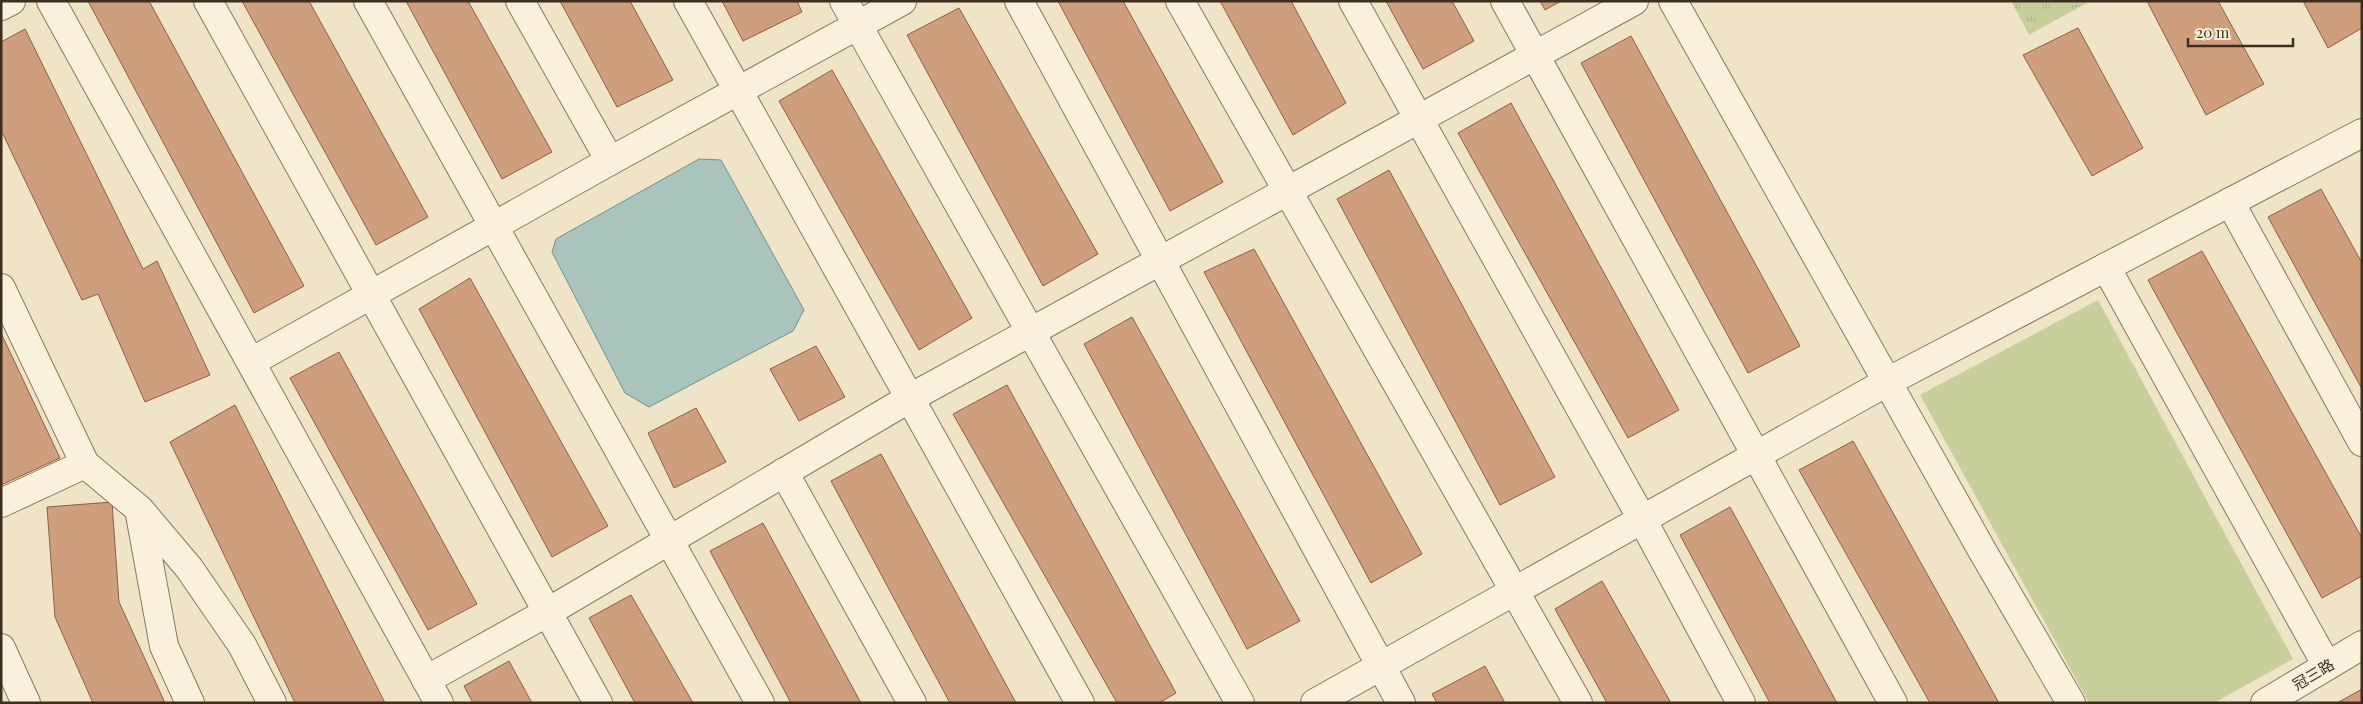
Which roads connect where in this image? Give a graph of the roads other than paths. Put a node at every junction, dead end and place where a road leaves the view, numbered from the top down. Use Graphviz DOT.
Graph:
graph roads {
  1 [pos="11,1"];
  2 [pos="51,1"];
  3 [pos="208,1"];
  4 [pos="368,1"];
  5 [pos="520,1"];
  6 [pos="688,1"];
  7 [pos="844,1"];
  8 [pos="902,1"];
  9 [pos="1019,1"];
  10 [pos="1180,1"];
  11 [pos="1353,1"];
  12 [pos="1505,1"];
  13 [pos="1634,1"];
  14 [pos="1673,1"];
  15 [pos="1,6"];
  16 [pos="857,26"];
  17 [pos="1536,54"];
  18 [pos="738,91"];
  19 [pos="1419,119"];
  20 [pos="2358,142"];
  21 [pos="610,161"];
  22 [pos="1287,192"];
  23 [pos="2230,202"];
  24 [pos="495,227"];
  25 [pos="1159,261"];
  26 [pos="2106,266"];
  27 [pos="1,288"];
  28 [pos="372,294"];
  29 [pos="1032,331"];
  30 [pos="251,362"];
  31 [pos="1887,382"];
  32 [pos="910,398"];
  33 [pos="2362,442"];
  34 [pos="1756,455"];
  35 [pos="85,464"];
  36 [pos="784,472"];
  37 [pos="1,503"];
  38 [pos="139,509"];
  39 [pos="1642,519"];
  40 [pos="668,539"];
  41 [pos="1516,590"];
  42 [pos="548,612"];
  43 [pos="2362,646"];
  44 [pos="1,648"];
  45 [pos="1380,666"];
  46 [pos="2327,666"];
  47 [pos="432,691"];
  48 [pos="26,703"];
  49 [pos="190,703"];
  50 [pos="272,703"];
  51 [pos="598,703"];
  52 [pos="760,703"];
  53 [pos="912,703"];
  54 [pos="1080,703"];
  55 [pos="1240,703"];
  56 [pos="1315,703"];
  57 [pos="1401,703"];
  58 [pos="1578,703"];
  59 [pos="1741,703"];
  60 [pos="1893,703"];
  61 [pos="2071,703"];
  62 [pos="2265,703"];
  1 -- 15 [label="street"];
  2 -- 30 [label="street"];
  3 -- 28 [label="street"];
  4 -- 24 [label="street"];
  5 -- 21 [label="street"];
  6 -- 18 [label="street"];
  7 -- 16 [label="street"];
  8 -- 16 [label="street"];
  9 -- 25 [label="street"];
  10 -- 22 [label="street"];
  11 -- 19 [label="street"];
  12 -- 17 [label="street"];
  13 -- 17 [label="street"];
  14 -- 31 [label="street"];
  16 -- 18 [label="street"];
  16 -- 29 [label="street"];
  17 -- 19 [label="street"];
  17 -- 34 [label="street"];
  18 -- 21 [label="street"];
  18 -- 32 [label="street"];
  19 -- 22 [label="street"];
  19 -- 39 [label="street"];
  20 -- 23 [label="street"];
  21 -- 24 [label="street"];
  22 -- 25 [label="street"];
  22 -- 41 [label="street"];
  23 -- 26 [label="street"];
  23 -- 33 [label="street"];
  24 -- 28 [label="street"];
  24 -- 40 [label="street"];
  25 -- 29 [label="street"];
  25 -- 45 [label="street"];
  26 -- 31 [label="street"];
  26 -- 46 [label="street"];
  27 -- 35 [label="street"];
  28 -- 30 [label="street"];
  28 -- 42 [label="street"];
  29 -- 32 [label="street"];
  29 -- 55 [label="street"];
  30 -- 47 [label="street"];
  31 -- 34 [label="street"];
  31 -- 61 [label="street"];
  32 -- 36 [label="street"];
  32 -- 54 [label="street"];
  34 -- 39 [label="street"];
  34 -- 60 [label="street"];
  35 -- 37 [label="street"];
  35 -- 38 [label="street"];
  36 -- 40 [label="street"];
  36 -- 53 [label="street"];
  38 -- 49 [label="street"];
  38 -- 50 [label="street"];
  39 -- 41 [label="street"];
  39 -- 59 [label="street"];
  40 -- 42 [label="street"];
  40 -- 52 [label="street"];
  41 -- 45 [label="street"];
  41 -- 58 [label="street"];
  42 -- 47 [label="street"];
  42 -- 51 [label="street"];
  43 -- 46 [label="street, 冠三路"];
  44 -- 48 [label="street"];
  45 -- 56 [label="street"];
  45 -- 57 [label="street"];
  46 -- 62 [label="street, 冠三路"];
}
